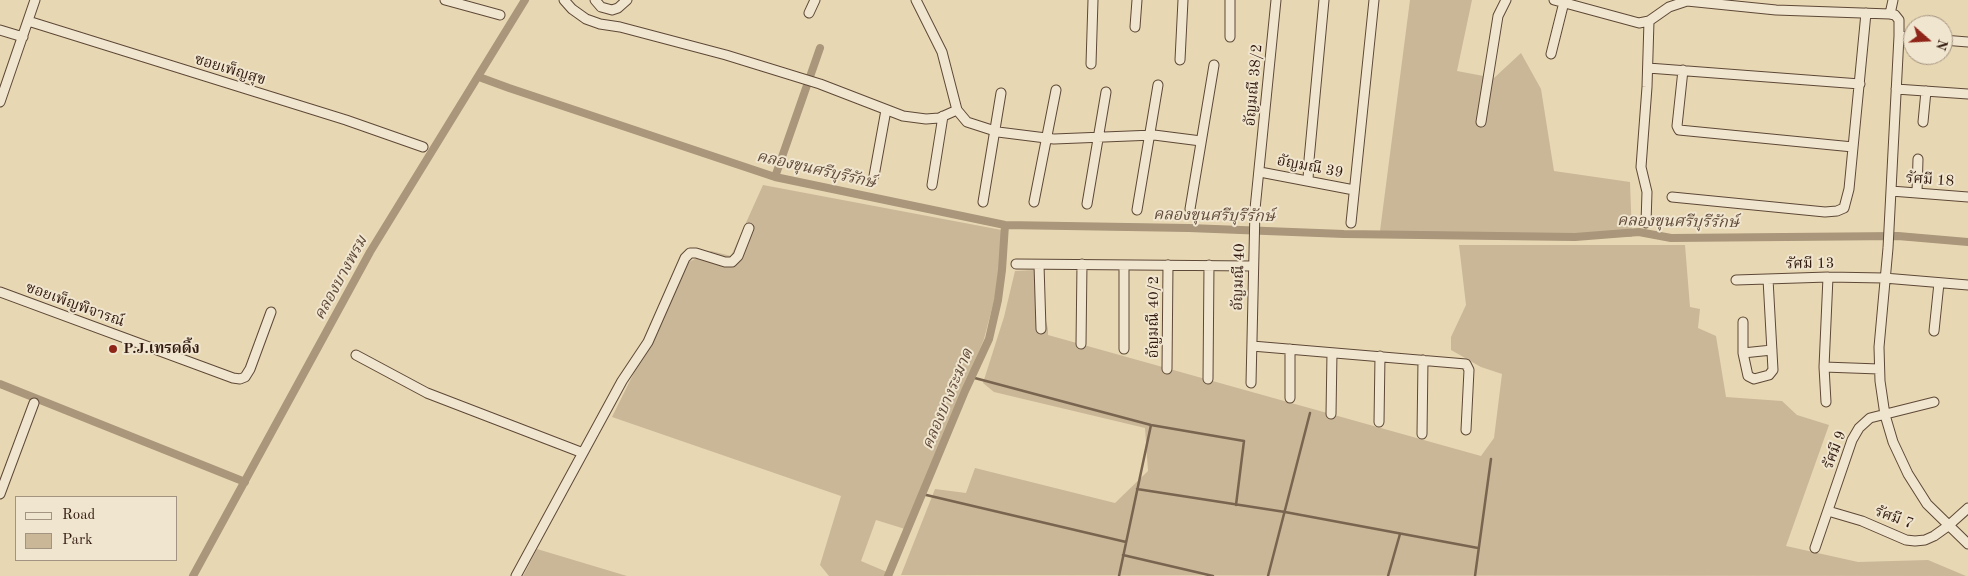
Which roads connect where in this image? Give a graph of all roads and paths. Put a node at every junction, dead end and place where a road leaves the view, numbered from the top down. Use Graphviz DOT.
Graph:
graph roads {
  1 [pos="34,0"];
  2 [pos="445,0"];
  3 [pos="564,0"];
  4 [pos="595,0"];
  5 [pos="627,0"];
  6 [pos="815,0"];
  7 [pos="916,0"];
  8 [pos="1093,0"];
  9 [pos="1137,0"];
  10 [pos="1183,0"];
  11 [pos="1230,0"];
  12 [pos="1276,0"];
  13 [pos="1324,0"];
  14 [pos="1374,0"];
  15 [pos="1506,0"];
  16 [pos="1554,0"];
  17 [pos="1893,0"];
  18 [pos="1564,2"];
  19 [pos="809,12"];
  20 [pos="1866,13"];
  21 [pos="1890,14"];
  22 [pos="500,15"];
  23 [pos="28,21"];
  24 [pos="1649,21"];
  25 [pos="1135,27"];
  26 [pos="0,30"];
  27 [pos="1899,36"];
  28 [pos="1903,36"];
  29 [pos="23,37"];
  30 [pos="1230,37"];
  31 [pos="1953,41"];
  32 [pos="1968,42"];
  33 [pos="1551,54"];
  34 [pos="1180,60"];
  35 [pos="1091,64"];
  36 [pos="1214,65"];
  37 [pos="1648,68"];
  38 [pos="1683,70"];
  39 [pos="1158,84"];
  40 [pos="1860,84"];
  41 [pos="2,89"];
  42 [pos="1896,89"];
  43 [pos="1056,90"];
  44 [pos="1926,91"];
  45 [pos="1106,92"];
  46 [pos="1001,93"];
  47 [pos="1968,94"];
  48 [pos="0,102"];
  49 [pos="886,110"];
  50 [pos="957,110"];
  51 [pos="943,116"];
  52 [pos="1481,122"];
  53 [pos="1923,122"];
  54 [pos="995,131"];
  55 [pos="1150,135"];
  56 [pos="1098,137"];
  57 [pos="1047,138"];
  58 [pos="1201,141"];
  59 [pos="424,147"];
  60 [pos="1853,147"];
  61 [pos="1918,159"];
  62 [pos="1260,172"];
  63 [pos="874,176"];
  64 [pos="1308,181"];
  65 [pos="932,185"];
  66 [pos="1354,190"];
  67 [pos="1891,191"];
  68 [pos="1917,192"];
  69 [pos="1968,197"];
  70 [pos="1672,198"];
  71 [pos="983,202"];
  72 [pos="1034,202"];
  73 [pos="1088,204"];
  74 [pos="1190,209"];
  75 [pos="1137,210"];
  76 [pos="1351,223"];
  77 [pos="1646,223"];
  78 [pos="749,228"];
  79 [pos="1253,262"];
  80 [pos="1016,264"];
  81 [pos="1039,264"];
  82 [pos="1082,264"];
  83 [pos="1168,265"];
  84 [pos="1209,265"];
  85 [pos="1124,266"];
  86 [pos="1828,276"];
  87 [pos="1884,278"];
  88 [pos="1768,279"];
  89 [pos="1736,280"];
  90 [pos="1940,283"];
  91 [pos="1968,285"];
  92 [pos="0,292"];
  93 [pos="271,312"];
  94 [pos="1743,322"];
  95 [pos="1041,329"];
  96 [pos="1934,332"];
  97 [pos="1082,344"];
  98 [pos="1252,346"];
  99 [pos="1124,349"];
  100 [pos="1290,349"];
  101 [pos="1772,350"];
  102 [pos="1332,353"];
  103 [pos="1743,353"];
  104 [pos="356,354"];
  105 [pos="1380,356"];
  106 [pos="1424,360"];
  107 [pos="1824,367"];
  108 [pos="1167,369"];
  109 [pos="1879,369"];
  110 [pos="1208,379"];
  111 [pos="1251,383"];
  112 [pos="1290,398"];
  113 [pos="1826,402"];
  114 [pos="1934,402"];
  115 [pos="34,404"];
  116 [pos="1331,414"];
  117 [pos="1886,415"];
  118 [pos="1379,422"];
  119 [pos="1466,430"];
  120 [pos="1422,434"];
  121 [pos="582,453"];
  122 [pos="0,494"];
  123 [pos="1968,508"];
  124 [pos="1828,511"];
  125 [pos="1948,526"];
  126 [pos="1968,544"];
  127 [pos="1815,548"];
  128 [pos="516,576"];
  1 -- 23 [label="street"];
  2 -- 22 [label="street"];
  3 -- 49 [label="street"];
  4 -- 5 [label="street"];
  6 -- 19 [label="street"];
  7 -- 50 [label="street"];
  8 -- 35 [label="street"];
  9 -- 25 [label="street"];
  10 -- 34 [label="street"];
  11 -- 30 [label="street"];
  12 -- 62 [label="street, อัญมณี 38/2"];
  13 -- 64 [label="street"];
  14 -- 66 [label="street"];
  15 -- 52 [label="street"];
  16 -- 18 [label="street"];
  17 -- 21 [label="street"];
  18 -- 24 [label="street"];
  18 -- 33 [label="street"];
  20 -- 21 [label="street"];
  20 -- 24 [label="street"];
  20 -- 40 [label="street"];
  21 -- 27 [label="street"];
  23 -- 29 [label="street"];
  23 -- 59 [label="street, ซอยเพ็ญสุข"];
  24 -- 37 [label="street"];
  26 -- 29 [label="street"];
  27 -- 28 [label="street"];
  27 -- 42 [label="street"];
  29 -- 41 [label="street"];
  31 -- 32 [label="street"];
  36 -- 58 [label="street"];
  37 -- 38 [label="street"];
  37 -- 77 [label="street"];
  38 -- 40 [label="street"];
  38 -- 60 [label="street"];
  39 -- 55 [label="street"];
  40 -- 60 [label="street"];
  41 -- 48 [label="street"];
  42 -- 44 [label="street"];
  42 -- 67 [label="street"];
  43 -- 57 [label="street"];
  44 -- 47 [label="street"];
  44 -- 53 [label="street"];
  45 -- 56 [label="street"];
  46 -- 54 [label="street"];
  49 -- 51 [label="street"];
  49 -- 63 [label="street"];
  50 -- 51 [label="street"];
  50 -- 54 [label="street"];
  51 -- 65 [label="street"];
  54 -- 57 [label="street"];
  54 -- 71 [label="street"];
  55 -- 56 [label="street"];
  55 -- 58 [label="street"];
  55 -- 75 [label="street"];
  56 -- 57 [label="street"];
  56 -- 73 [label="street"];
  57 -- 72 [label="street"];
  58 -- 74 [label="street"];
  60 -- 70 [label="street"];
  61 -- 68 [label="street"];
  62 -- 64 [label="street, อัญมณี 39"];
  62 -- 79 [label="street, อัญมณี 40"];
  64 -- 66 [label="street, อัญมณี 39"];
  66 -- 76 [label="street"];
  67 -- 68 [label="street, รัศมี 18"];
  67 -- 87 [label="street"];
  68 -- 69 [label="street, รัศมี 18"];
  78 -- 121 [label="street"];
  79 -- 84 [label="street"];
  79 -- 98 [label="street, อัญมณี 40"];
  80 -- 81 [label="street"];
  81 -- 82 [label="street"];
  81 -- 95 [label="street"];
  82 -- 85 [label="street"];
  82 -- 97 [label="street"];
  83 -- 84 [label="street"];
  83 -- 85 [label="street"];
  83 -- 108 [label="street, อัญมณี 40/2"];
  84 -- 110 [label="street"];
  85 -- 99 [label="street"];
  86 -- 87 [label="street, รัศมี 13"];
  86 -- 88 [label="street, รัศมี 13"];
  86 -- 107 [label="street"];
  87 -- 90 [label="street, รัศมี 13"];
  87 -- 109 [label="street"];
  88 -- 89 [label="street, รัศมี 13"];
  88 -- 101 [label="street"];
  90 -- 91 [label="street, รัศมี 13"];
  90 -- 96 [label="street"];
  92 -- 93 [label="street, ซอยเพ็ญพิจารณ์"];
  94 -- 103 [label="street"];
  98 -- 100 [label="street"];
  98 -- 111 [label="street, อัญมณี 40"];
  100 -- 102 [label="street"];
  100 -- 112 [label="street"];
  101 -- 103 [label="street"];
  101 -- 103 [label="street"];
  102 -- 105 [label="street"];
  102 -- 116 [label="street"];
  104 -- 121 [label="street"];
  105 -- 106 [label="street"];
  105 -- 118 [label="street"];
  106 -- 119 [label="street"];
  106 -- 120 [label="street"];
  107 -- 109 [label="street"];
  107 -- 113 [label="street"];
  109 -- 117 [label="street"];
  114 -- 117 [label="street, รัศมี 9"];
  115 -- 122 [label="street"];
  117 -- 124 [label="street, รัศมี 9"];
  117 -- 125 [label="street"];
  121 -- 128 [label="street"];
  123 -- 125 [label="street, รัศมี 7"];
  124 -- 125 [label="street, รัศมี 7"];
  124 -- 127 [label="street, รัศมี 9"];
  125 -- 126 [label="street"];
}
